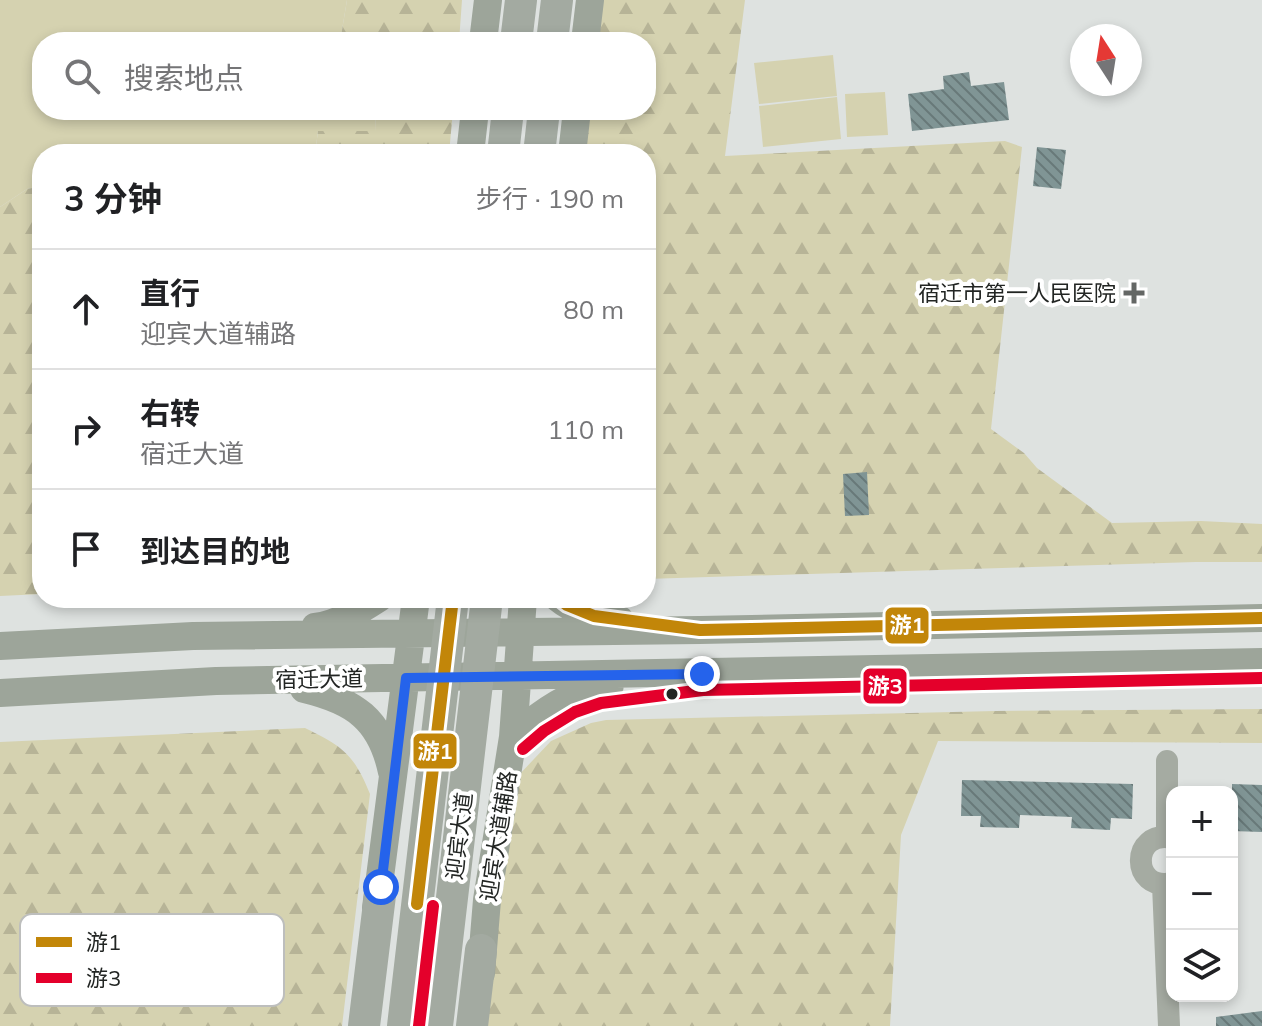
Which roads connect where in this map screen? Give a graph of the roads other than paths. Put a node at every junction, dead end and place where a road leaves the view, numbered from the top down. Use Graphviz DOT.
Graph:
graph roads {
  1 [pos="488,0"];
  2 [pos="521,0"];
  3 [pos="557,0"];
  4 [pos="590,0"];
  5 [pos="484,32"];
  6 [pos="517,32"];
  7 [pos="553,32"];
  8 [pos="586,32"];
  9 [pos="474,120"];
  10 [pos="507,120"];
  11 [pos="543,120"];
  12 [pos="576,120"];
  13 [pos="471,144"];
  14 [pos="504,144"];
  15 [pos="540,144"];
  16 [pos="573,144"];
  17 [pos="360,608"];
  18 [pos="415,608"];
  19 [pos="452,608"];
  20 [pos="486,608"];
  21 [pos="522,608"];
  22 [pos="574,608"];
  23 [pos="1262,618"];
  24 [pos="700,630"];
  25 [pos="521,632"];
  26 [pos="412,633"];
  27 [pos="265,635"];
  28 [pos="0,646"];
  29 [pos="1262,662"];
  30 [pos="702,674"];
  31 [pos="518,677"];
  32 [pos="406,678"];
  33 [pos="252,680"];
  34 [pos="0,693"];
  35 [pos="513,737"];
  36 [pos="1167,761"];
  37 [pos="394,780"];
  38 [pos="1168,786"];
  39 [pos="1166,838"];
  40 [pos="1166,884"];
  41 [pos="381,887"];
  42 [pos="1168,930"];
  43 [pos="481,950"];
  44 [pos="352,1026"];
  45 [pos="364,1026"];
  46 [pos="403,1026"];
  47 [pos="437,1026"];
  48 [pos="472,1026"];
  49 [pos="482,1026"];
  50 [pos="1169,1026"];
  1 -- 5 [label="main road"];
  2 -- 6 [label="highway"];
  3 -- 7 [label="highway"];
  4 -- 8 [label="main road"];
  9 -- 13 [label="main road"];
  10 -- 14 [label="highway"];
  11 -- 15 [label="highway"];
  12 -- 16 [label="main road"];
  17 -- 27 [label="main road"];
  18 -- 26 [label="main road"];
  19 -- 46 [label="highway, 迎宾大道"];
  20 -- 47 [label="highway, 迎宾大道"];
  21 -- 25 [label="main road, 迎宾大道辅路"];
  22 -- 24 [label="main road"];
  23 -- 24 [label="main road, 宿迁大道"];
  24 -- 25 [label="main road, 宿迁大道"];
  25 -- 26 [label="main road, 宿迁大道"];
  25 -- 31 [label="main road, 迎宾大道辅路"];
  26 -- 27 [label="main road, 宿迁大道"];
  26 -- 32 [label="main road"];
  27 -- 28 [label="main road, 宿迁大道"];
  29 -- 30 [label="main road, 宿迁大道"];
  30 -- 31 [label="main road, 宿迁大道"];
  30 -- 35 [label="main road"];
  31 -- 32 [label="main road, 宿迁大道"];
  31 -- 35 [label="main road, 迎宾大道辅路"];
  32 -- 33 [label="main road, 宿迁大道"];
  32 -- 37 [label="main road"];
  33 -- 34 [label="main road, 宿迁大道"];
  33 -- 37 [label="main road"];
  35 -- 43 [label="main road, 迎宾大道辅路"];
  36 -- 38 [label="street"];
  37 -- 41 [label="main road"];
  39 -- 40 [label="street"];
  41 -- 44 [label="main road"];
  41 -- 45 [label="highway"];
  42 -- 50 [label="street"];
  43 -- 48 [label="highway"];
  43 -- 49 [label="main road, 迎宾大道辅路"];
}
